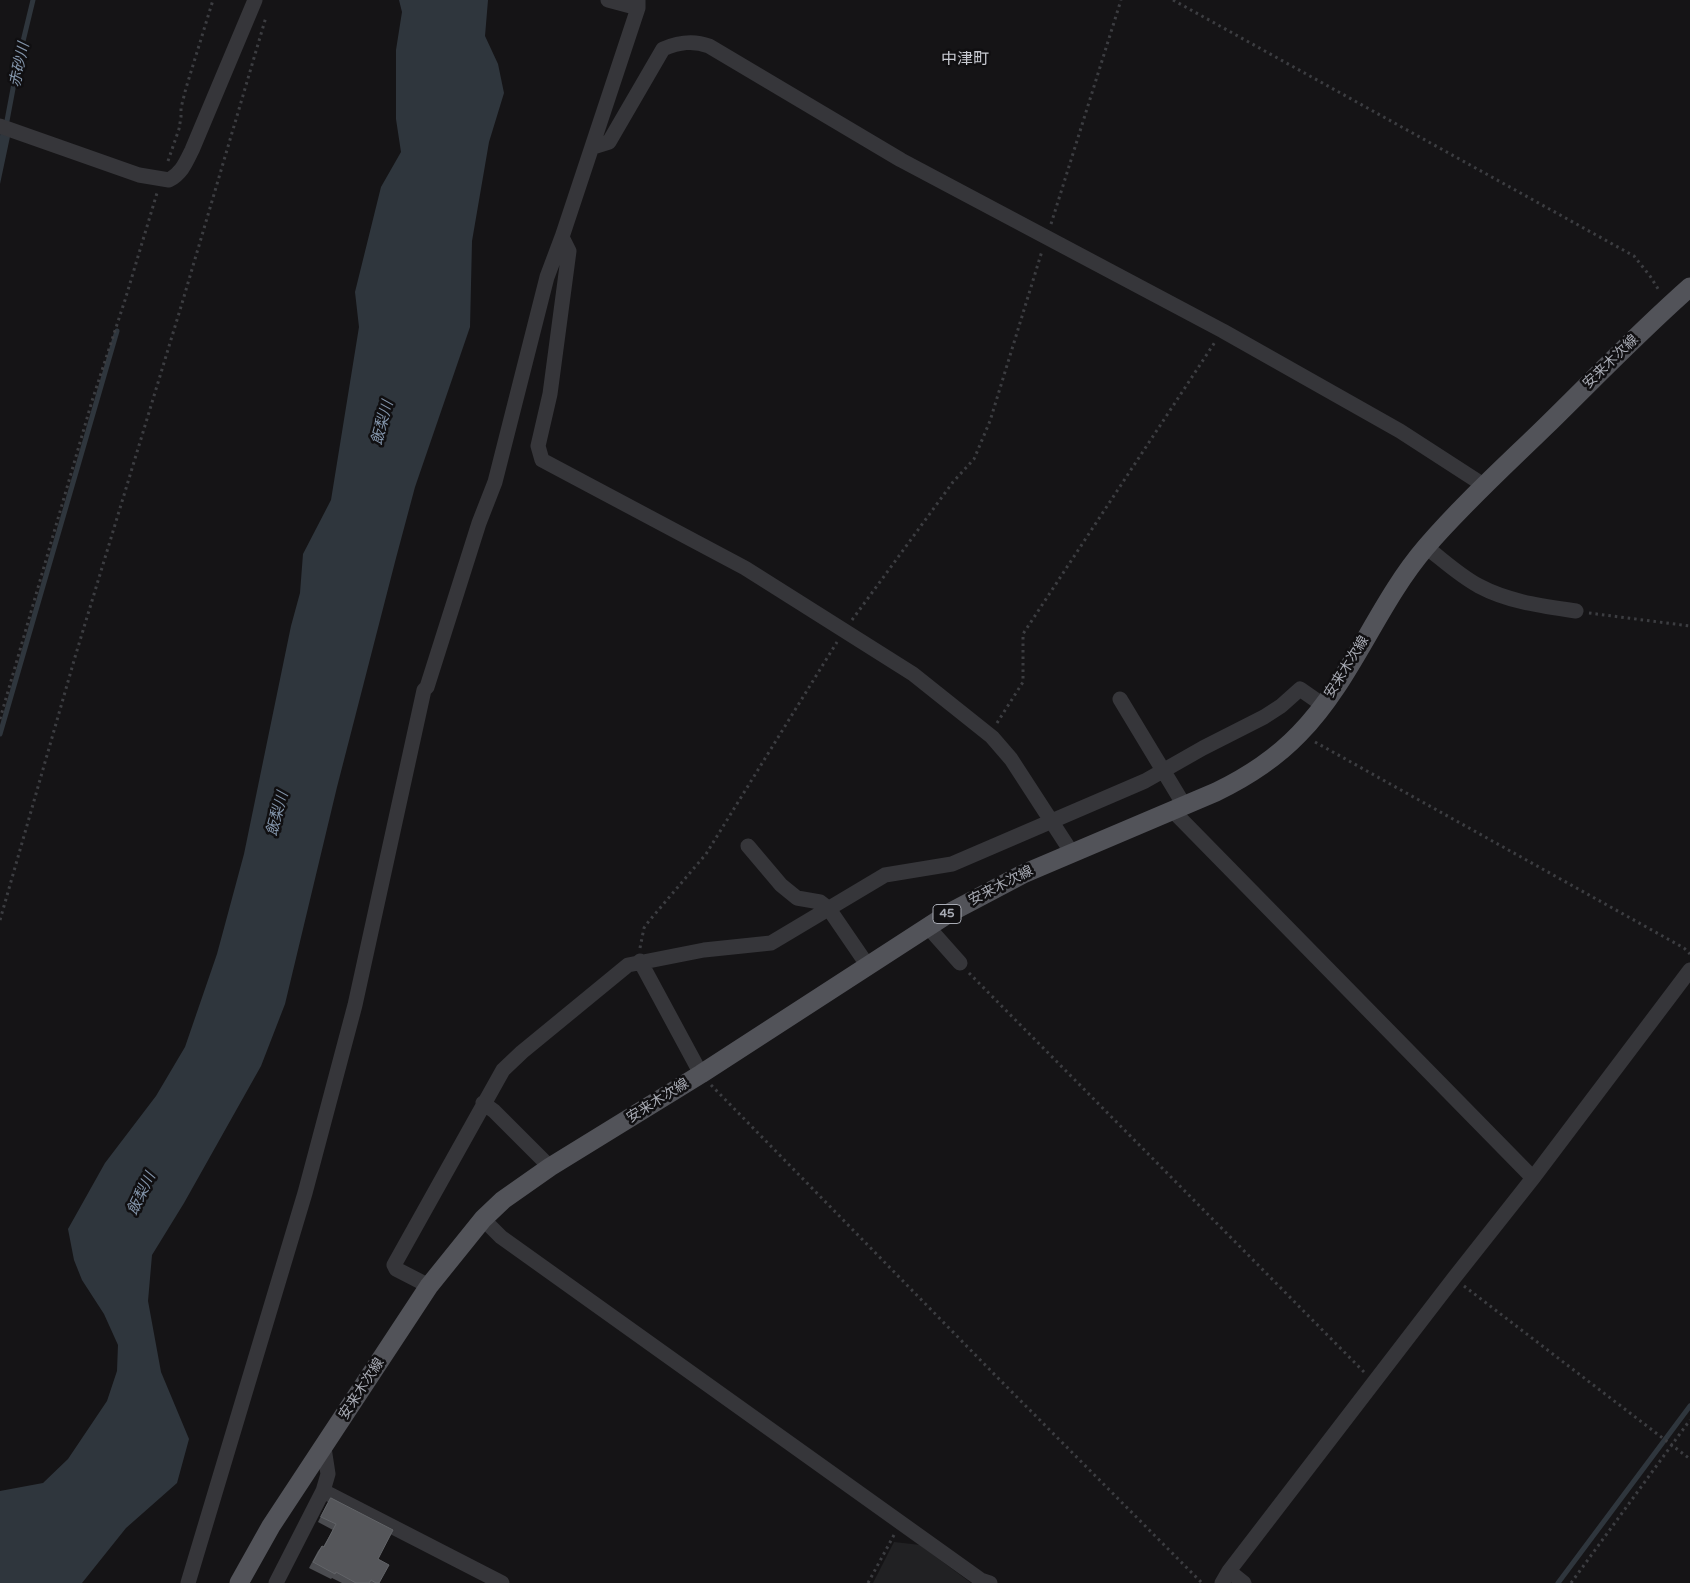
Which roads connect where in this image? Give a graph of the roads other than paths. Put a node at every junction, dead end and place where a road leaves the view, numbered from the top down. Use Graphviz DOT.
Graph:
graph roads {
  1 [pos="255,0"];
  2 [pos="627,3"];
  3 [pos="4,127"];
  4 [pos="592,147"];
  5 [pos="562,237"];
  6 [pos="1690,287"];
  7 [pos="1485,486"];
  8 [pos="1426,547"];
  9 [pos="1576,611"];
  10 [pos="1120,699"];
  11 [pos="1323,705"];
  12 [pos="1163,772"];
  13 [pos="1178,808"];
  14 [pos="1053,821"];
  15 [pos="748,846"];
  16 [pos="1072,853"];
  17 [pos="829,909"];
  18 [pos="928,927"];
  19 [pos="640,961"];
  20 [pos="960,964"];
  21 [pos="868,966"];
  22 [pos="1690,970"];
  23 [pos="701,1074"];
  24 [pos="483,1104"];
  25 [pos="550,1167"];
  26 [pos="1533,1178"];
  27 [pos="483,1218"];
  28 [pos="429,1286"];
  29 [pos="324,1448"];
  30 [pos="323,1491"];
  31 [pos="1226,1577"];
  32 [pos="188,1583"];
  33 [pos="239,1583"];
  34 [pos="276,1583"];
  35 [pos="502,1583"];
  36 [pos="990,1583"];
  37 [pos="1244,1583"];
  1 -- 3 [label="street"];
  2 -- 4 [label="street"];
  4 -- 5 [label="street"];
  4 -- 7 [label="street"];
  5 -- 14 [label="street"];
  5 -- 32 [label="street"];
  6 -- 7 [label="main road, 安来木次線 / 45"];
  7 -- 8 [label="main road, 安来木次線 / 45"];
  8 -- 9 [label="street"];
  8 -- 11 [label="main road, 安来木次線 / 45"];
  10 -- 12 [label="street"];
  11 -- 12 [label="street"];
  11 -- 13 [label="main road, 安来木次線 / 45"];
  12 -- 13 [label="street"];
  12 -- 14 [label="street"];
  13 -- 16 [label="main road, 安来木次線 / 45"];
  13 -- 26 [label="street"];
  14 -- 16 [label="street"];
  14 -- 17 [label="street"];
  15 -- 17 [label="street"];
  16 -- 18 [label="main road, 安来木次線 / 45"];
  17 -- 19 [label="street"];
  17 -- 21 [label="street"];
  18 -- 20 [label="street"];
  18 -- 21 [label="main road, 安来木次線 / 45"];
  19 -- 23 [label="street"];
  19 -- 24 [label="street"];
  21 -- 23 [label="main road, 安来木次線 / 45"];
  22 -- 26 [label="street"];
  23 -- 25 [label="main road, 安来木次線 / 45"];
  24 -- 25 [label="street"];
  24 -- 28 [label="street"];
  25 -- 27 [label="main road, 安来木次線 / 45"];
  26 -- 31 [label="street"];
  27 -- 28 [label="main road, 安来木次線 / 45"];
  27 -- 36 [label="street"];
  28 -- 29 [label="main road, 安来木次線 / 45"];
  29 -- 30 [label="street"];
  29 -- 33 [label="main road, 安来木次線 / 45"];
  30 -- 34 [label="street"];
  30 -- 35 [label="street"];
  31 -- 37 [label="street"];
}
